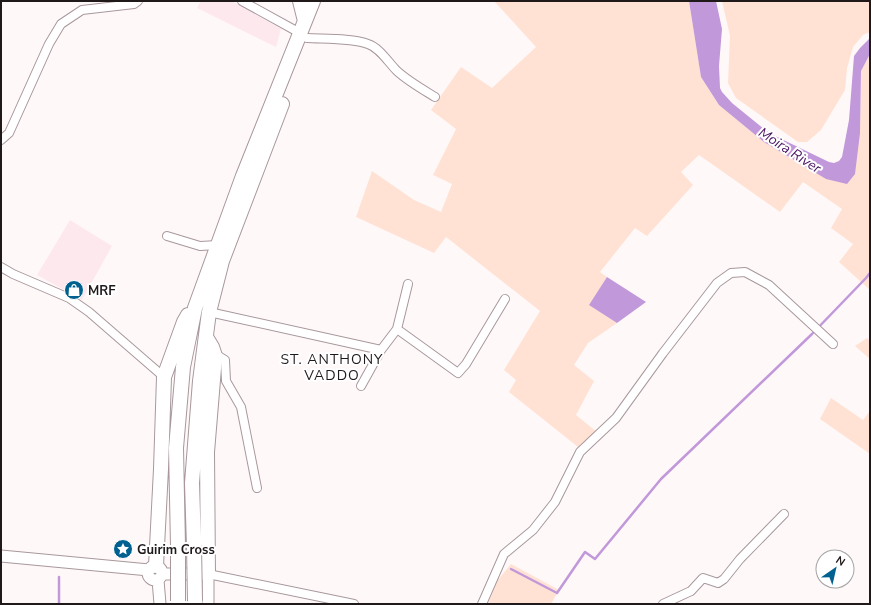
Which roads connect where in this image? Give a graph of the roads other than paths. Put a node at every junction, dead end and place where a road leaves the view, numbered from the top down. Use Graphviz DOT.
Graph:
graph roads {
  1 [pos="138,1"];
  2 [pos="242,1"];
  3 [pos="300,1"];
  4 [pos="313,1"];
  5 [pos="322,1"];
  6 [pos="304,31"];
  7 [pos="435,97"];
  8 [pos="1,140"];
  9 [pos="167,236"];
  10 [pos="218,245"];
  11 [pos="1,267"];
  12 [pos="408,284"];
  13 [pos="505,299"];
  14 [pos="194,308"];
  15 [pos="209,312"];
  16 [pos="397,329"];
  17 [pos="206,336"];
  18 [pos="833,344"];
  19 [pos="381,350"];
  20 [pos="215,354"];
  21 [pos="164,377"];
  22 [pos="361,386"];
  23 [pos="257,488"];
  24 [pos="784,514"];
  25 [pos="1,556"];
  26 [pos="156,572"];
  27 [pos="208,574"];
  28 [pos="178,602"];
  29 [pos="200,603"];
  30 [pos="160,604"];
  31 [pos="354,604"];
  32 [pos="482,604"];
  33 [pos="664,604"];
  1 -- 8 [label="street"];
  2 -- 6 [label="street"];
  3 -- 6 [label="highway"];
  4 -- 6 [label="highway"];
  5 -- 6 [label="highway"];
  6 -- 7 [label="street"];
  6 -- 10 [label="highway"];
  6 -- 15 [label="highway"];
  9 -- 10 [label="street"];
  10 -- 14 [label="highway"];
  11 -- 21 [label="street"];
  12 -- 16 [label="street"];
  13 -- 16 [label="street"];
  14 -- 21 [label="highway"];
  14 -- 28 [label="highway, bridge"];
  15 -- 17 [label="highway"];
  15 -- 19 [label="street"];
  16 -- 19 [label="street"];
  17 -- 20 [label="highway"];
  17 -- 29 [label="highway, bridge"];
  18 -- 32 [label="street"];
  19 -- 22 [label="street"];
  20 -- 23 [label="street"];
  20 -- 27 [label="highway"];
  21 -- 26 [label="highway"];
  24 -- 33 [label="street"];
  25 -- 26 [label="street"];
  26 -- 27 [label="street"];
  26 -- 30 [label="street"];
  27 -- 29 [label="street"];
  27 -- 31 [label="street"];
}
